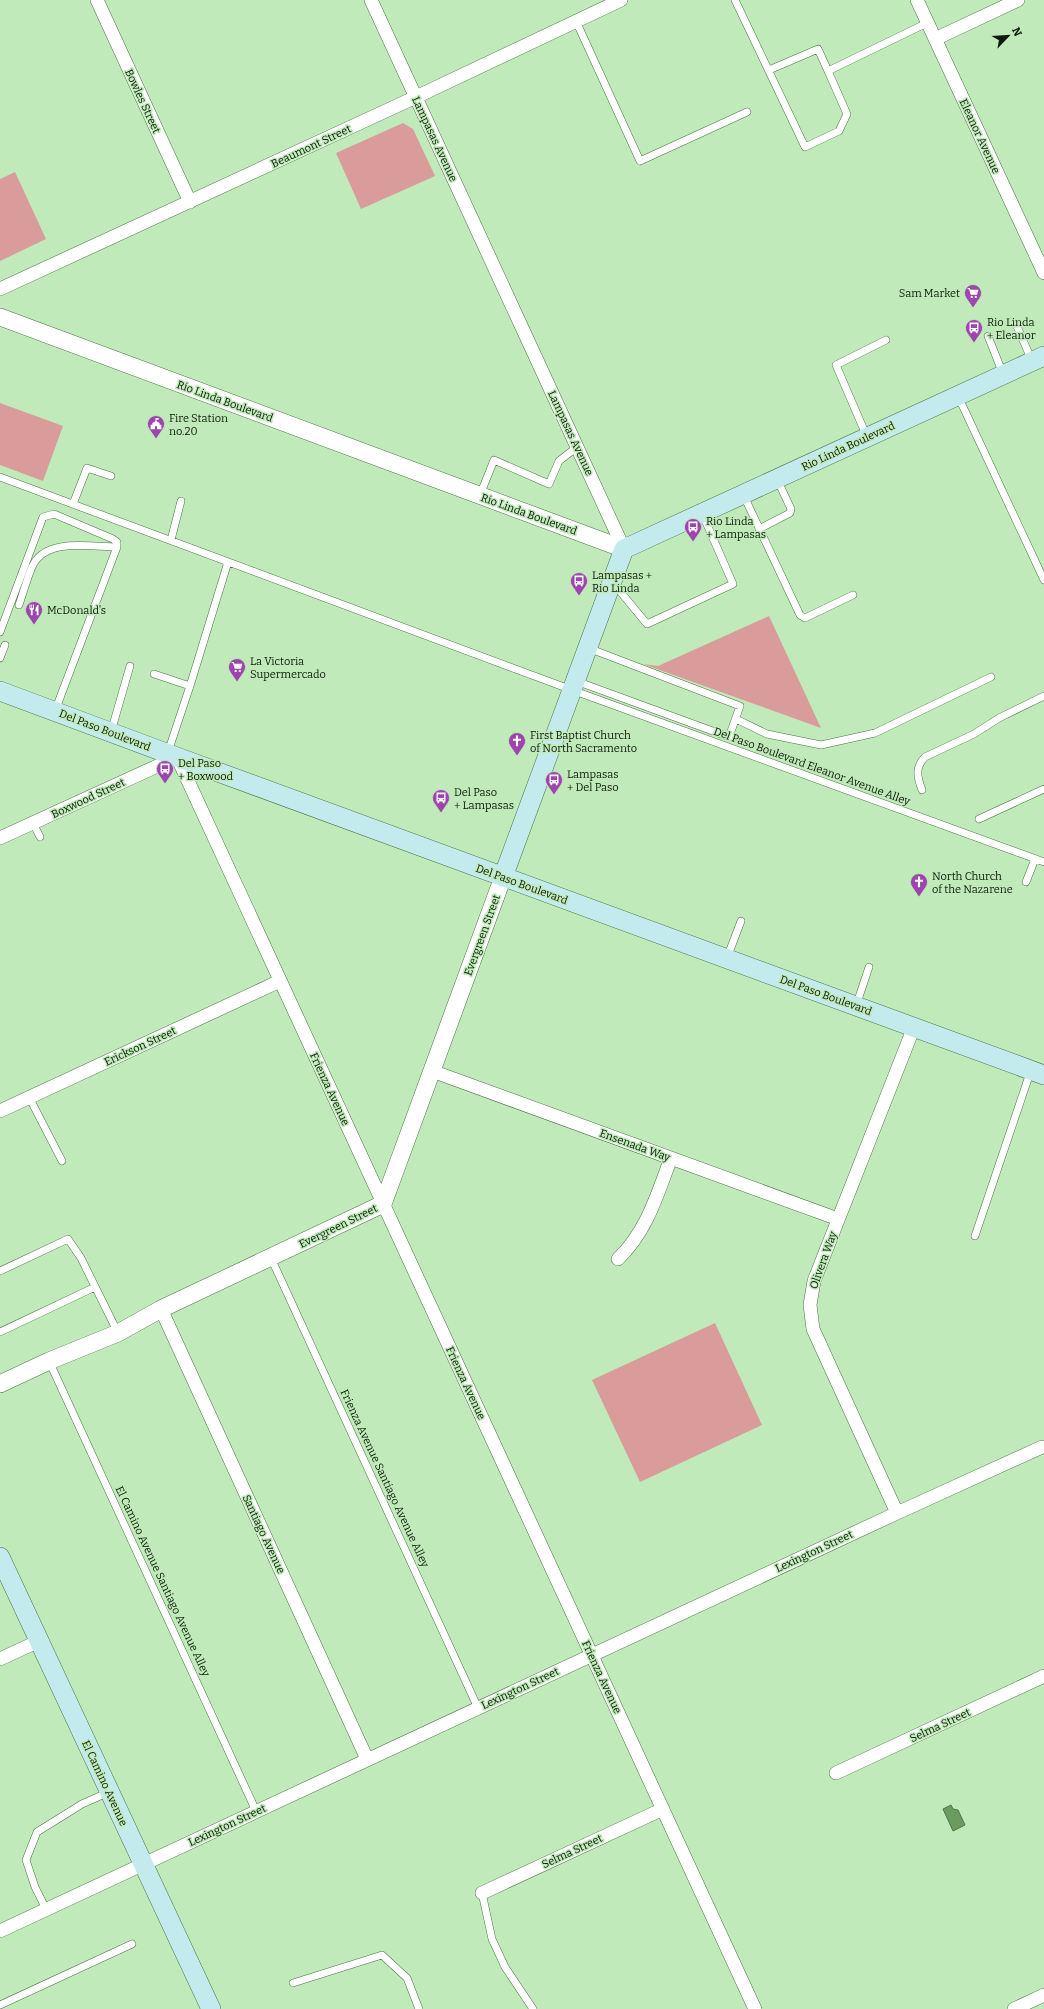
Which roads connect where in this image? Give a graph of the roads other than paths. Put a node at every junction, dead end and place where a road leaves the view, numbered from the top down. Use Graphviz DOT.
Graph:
graph roads {
  1 [pos="97,0"];
  2 [pos="371,0"];
  3 [pos="621,0"];
  4 [pos="735,0"];
  5 [pos="917,0"];
  6 [pos="1018,0"];
  7 [pos="576,21"];
  8 [pos="927,23"];
  9 [pos="935,39"];
  10 [pos="769,70"];
  11 [pos="828,71"];
  12 [pos="416,97"];
  13 [pos="747,112"];
  14 [pos="190,202"];
  15 [pos="1044,273"];
  16 [pos="0,289"];
  17 [pos="0,317"];
  18 [pos="1016,324"];
  19 [pos="988,336"];
  20 [pos="886,340"];
  21 [pos="1038,359"];
  22 [pos="1003,374"];
  23 [pos="958,395"];
  24 [pos="868,437"];
  25 [pos="577,447"];
  26 [pos="111,476"];
  27 [pos="0,477"];
  28 [pos="777,478"];
  29 [pos="743,494"];
  30 [pos="480,495"];
  31 [pos="181,501"];
  32 [pos="74,504"];
  33 [pos="702,513"];
  34 [pos="759,528"];
  35 [pos="171,540"];
  36 [pos="117,548"];
  37 [pos="624,549"];
  38 [pos="228,562"];
  39 [pos="1044,580"];
  40 [pos="612,582"];
  41 [pos="852,595"];
  42 [pos="19,606"];
  43 [pos="0,632"];
  44 [pos="5,644"];
  45 [pos="588,648"];
  46 [pos="0,658"];
  47 [pos="130,666"];
  48 [pos="154,674"];
  49 [pos="992,677"];
  50 [pos="574,685"];
  51 [pos="190,686"];
  52 [pos="0,691"];
  53 [pos="1044,696"];
  54 [pos="55,711"];
  55 [pos="736,719"];
  56 [pos="111,732"];
  57 [pos="172,756"];
  58 [pos="1044,789"];
  59 [pos="922,790"];
  60 [pos="979,819"];
  61 [pos="33,823"];
  62 [pos="40,837"];
  63 [pos="0,838"];
  64 [pos="1035,859"];
  65 [pos="1044,862"];
  66 [pos="503,877"];
  67 [pos="1026,882"];
  68 [pos="741,921"];
  69 [pos="727,959"];
  70 [pos="869,967"];
  71 [pos="280,981"];
  72 [pos="856,1006"];
  73 [pos="914,1027"];
  74 [pos="432,1071"];
  75 [pos="1038,1072"];
  76 [pos="29,1097"];
  77 [pos="0,1111"];
  78 [pos="671,1158"];
  79 [pos="62,1161"];
  80 [pos="383,1204"];
  81 [pos="838,1219"];
  82 [pos="975,1236"];
  83 [pos="271,1258"];
  84 [pos="618,1259"];
  85 [pos="0,1271"];
  86 [pos="95,1287"];
  87 [pos="161,1309"];
  88 [pos="0,1332"];
  89 [pos="118,1333"];
  90 [pos="49,1361"];
  91 [pos="0,1384"];
  92 [pos="1043,1447"];
  93 [pos="897,1513"];
  94 [pos="0,1558"];
  95 [pos="39,1641"];
  96 [pos="591,1655"];
  97 [pos="0,1659"];
  98 [pos="1044,1676"];
  99 [pos="478,1708"];
  100 [pos="367,1759"];
  101 [pos="836,1773"];
  102 [pos="109,1792"];
  103 [pos="663,1809"];
  104 [pos="256,1811"];
  105 [pos="143,1864"];
  106 [pos="482,1893"];
  107 [pos="46,1909"];
  108 [pos="0,1930"];
  109 [pos="132,1944"];
  110 [pos="293,1983"];
  111 [pos="1044,1995"];
  112 [pos="0,2005"];
  113 [pos="211,2009"];
  114 [pos="419,2009"];
  115 [pos="533,2009"];
  116 [pos="755,2009"];
  117 [pos="1014,2009"];
  1 -- 14 [label="street, Bowles Street"];
  2 -- 12 [label="street, Lampasas Avenue"];
  3 -- 7 [label="street, Beaumont Street"];
  4 -- 10 [label="lane"];
  5 -- 8 [label="street, Eleanor Avenue"];
  6 -- 9 [label="street"];
  7 -- 12 [label="street, Beaumont Street"];
  7 -- 13 [label="lane"];
  8 -- 9 [label="street, Eleanor Avenue"];
  8 -- 11 [label="lane"];
  9 -- 15 [label="street, Eleanor Avenue"];
  10 -- 11 [label="lane"];
  10 -- 11 [label="lane"];
  12 -- 14 [label="street, Beaumont Street"];
  12 -- 25 [label="street, Lampasas Avenue"];
  14 -- 16 [label="street, Beaumont Street"];
  17 -- 30 [label="street, Rio Linda Boulevard"];
  18 -- 21 [label="lane"];
  19 -- 22 [label="lane"];
  20 -- 24 [label="lane"];
  21 -- 22 [label="main road, Rio Linda Boulevard"];
  22 -- 23 [label="main road, Rio Linda Boulevard"];
  23 -- 24 [label="main road, Rio Linda Boulevard"];
  23 -- 39 [label="lane"];
  24 -- 28 [label="main road, Rio Linda Boulevard"];
  25 -- 30 [label="lane"];
  25 -- 37 [label="street, Lampasas Avenue"];
  26 -- 32 [label="lane"];
  27 -- 32 [label="lane"];
  28 -- 29 [label="main road, Rio Linda Boulevard"];
  28 -- 34 [label="lane"];
  29 -- 33 [label="main road, Rio Linda Boulevard"];
  29 -- 34 [label="lane"];
  30 -- 37 [label="street, Rio Linda Boulevard"];
  31 -- 35 [label="lane"];
  32 -- 35 [label="lane"];
  33 -- 37 [label="main road, Rio Linda Boulevard"];
  33 -- 40 [label="lane"];
  34 -- 41 [label="lane"];
  35 -- 38 [label="lane"];
  36 -- 42 [label="lane"];
  36 -- 43 [label="lane"];
  36 -- 54 [label="lane"];
  37 -- 40 [label="main road"];
  38 -- 50 [label="lane"];
  38 -- 51 [label="lane"];
  40 -- 45 [label="main road"];
  44 -- 46 [label="lane"];
  45 -- 50 [label="main road"];
  45 -- 55 [label="lane"];
  47 -- 56 [label="lane"];
  48 -- 51 [label="lane"];
  49 -- 55 [label="lane"];
  50 -- 55 [label="lane"];
  50 -- 64 [label="lane, Del Paso Boulevard Eleanor Avenue Alley"];
  50 -- 66 [label="main road"];
  51 -- 57 [label="lane"];
  52 -- 54 [label="main road, Del Paso Boulevard"];
  53 -- 59 [label="lane"];
  54 -- 56 [label="main road, Del Paso Boulevard"];
  56 -- 57 [label="main road, Del Paso Boulevard"];
  57 -- 61 [label="street, Boxwood Street"];
  57 -- 66 [label="main road, Del Paso Boulevard"];
  57 -- 71 [label="street, Frienza Avenue"];
  58 -- 60 [label="lane"];
  61 -- 62 [label="lane"];
  61 -- 63 [label="street, Boxwood Street"];
  64 -- 65 [label="lane, Del Paso Boulevard Eleanor Avenue Alley"];
  64 -- 67 [label="lane"];
  66 -- 69 [label="main road, Del Paso Boulevard"];
  66 -- 74 [label="street, Evergreen Street"];
  68 -- 69 [label="lane"];
  69 -- 72 [label="main road, Del Paso Boulevard"];
  70 -- 72 [label="lane"];
  71 -- 76 [label="street, Erickson Street"];
  71 -- 80 [label="street, Frienza Avenue"];
  72 -- 73 [label="main road, Del Paso Boulevard"];
  73 -- 75 [label="main road, Del Paso Boulevard"];
  73 -- 81 [label="street, Olivera Way"];
  74 -- 78 [label="street, Ensenada Way"];
  74 -- 80 [label="street, Evergreen Street"];
  75 -- 82 [label="lane"];
  76 -- 77 [label="street, Erickson Street"];
  76 -- 79 [label="lane"];
  78 -- 81 [label="street, Ensenada Way"];
  78 -- 84 [label="street"];
  80 -- 83 [label="street, Evergreen Street"];
  80 -- 96 [label="street, Frienza Avenue"];
  81 -- 93 [label="street, Olivera Way"];
  83 -- 87 [label="street, Evergreen Street"];
  83 -- 99 [label="lane, Frienza Avenue Santiago Avenue Alley"];
  85 -- 86 [label="lane"];
  86 -- 88 [label="lane"];
  86 -- 89 [label="lane"];
  87 -- 89 [label="street, Evergreen Street"];
  87 -- 100 [label="street, Santiago Avenue"];
  89 -- 90 [label="street, Evergreen Street"];
  90 -- 91 [label="street, Evergreen Street"];
  90 -- 104 [label="lane, El Camino Avenue Santiago Avenue Alley"];
  92 -- 93 [label="street, Lexington Street"];
  93 -- 96 [label="street, Lexington Street"];
  94 -- 95 [label="main road, El Camino Avenue"];
  95 -- 97 [label="street"];
  95 -- 102 [label="main road, El Camino Avenue"];
  96 -- 99 [label="street, Lexington Street"];
  96 -- 103 [label="street, Frienza Avenue"];
  98 -- 101 [label="street, Selma Street"];
  99 -- 100 [label="street, Lexington Street"];
  100 -- 104 [label="street, Lexington Street"];
  102 -- 105 [label="main road, El Camino Avenue"];
  102 -- 107 [label="lane"];
  103 -- 106 [label="street, Selma Street"];
  103 -- 116 [label="street, Frienza Avenue"];
  104 -- 105 [label="street, Lexington Street"];
  105 -- 107 [label="street, Lexington Street"];
  105 -- 113 [label="main road, El Camino Avenue"];
  106 -- 115 [label="lane"];
  107 -- 108 [label="street, Lexington Street"];
  109 -- 112 [label="lane"];
  110 -- 114 [label="lane"];
  111 -- 117 [label="street"];
}
